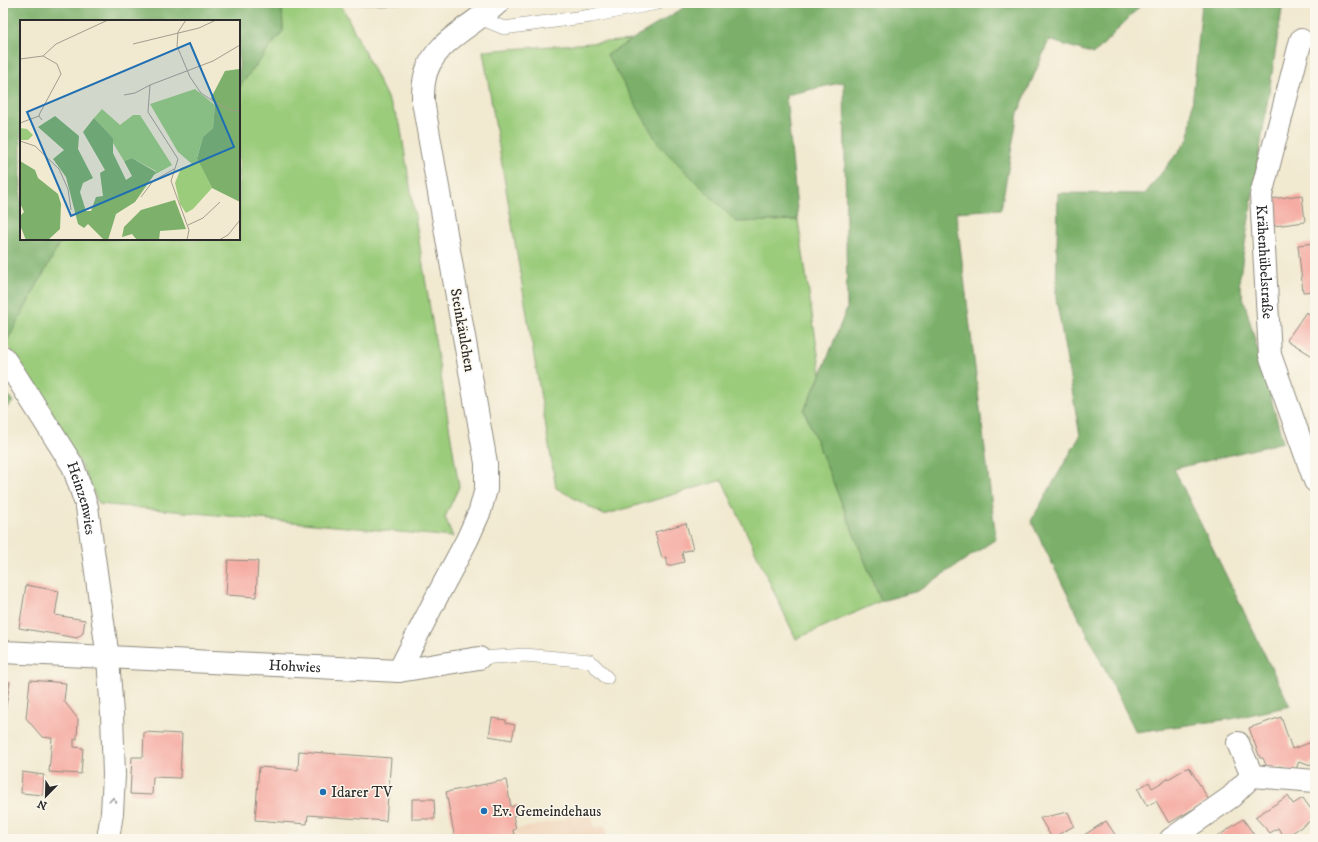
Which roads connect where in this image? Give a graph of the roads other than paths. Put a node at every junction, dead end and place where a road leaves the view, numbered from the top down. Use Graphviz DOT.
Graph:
graph roads {
  1 [pos="498,3"];
  2 [pos="657,3"];
  3 [pos="480,18"];
  4 [pos="1301,40"];
  5 [pos="3,357"];
  6 [pos="1315,481"];
  7 [pos="3,652"];
  8 [pos="108,658"];
  9 [pos="479,658"];
  10 [pos="399,671"];
  11 [pos="607,678"];
  12 [pos="1238,743"];
  13 [pos="1252,776"];
  14 [pos="1315,781"];
  15 [pos="108,839"];
  16 [pos="1171,839"];
  1 -- 3 [label="street, Steinkäulchen"];
  2 -- 3 [label="lane"];
  3 -- 10 [label="street, Steinkäulchen"];
  4 -- 6 [label="street, Krähenhübelstraße"];
  5 -- 8 [label="street, Heinzenwies"];
  7 -- 8 [label="street, Hohwies"];
  8 -- 10 [label="street, Hohwies"];
  15 -- 8 [label="street, one-way"];
  9 -- 10 [label="street, Hohwies"];
  9 -- 11 [label="lane"];
  12 -- 13 [label="street"];
  13 -- 14 [label="street"];
  13 -- 16 [label="street"];
}
